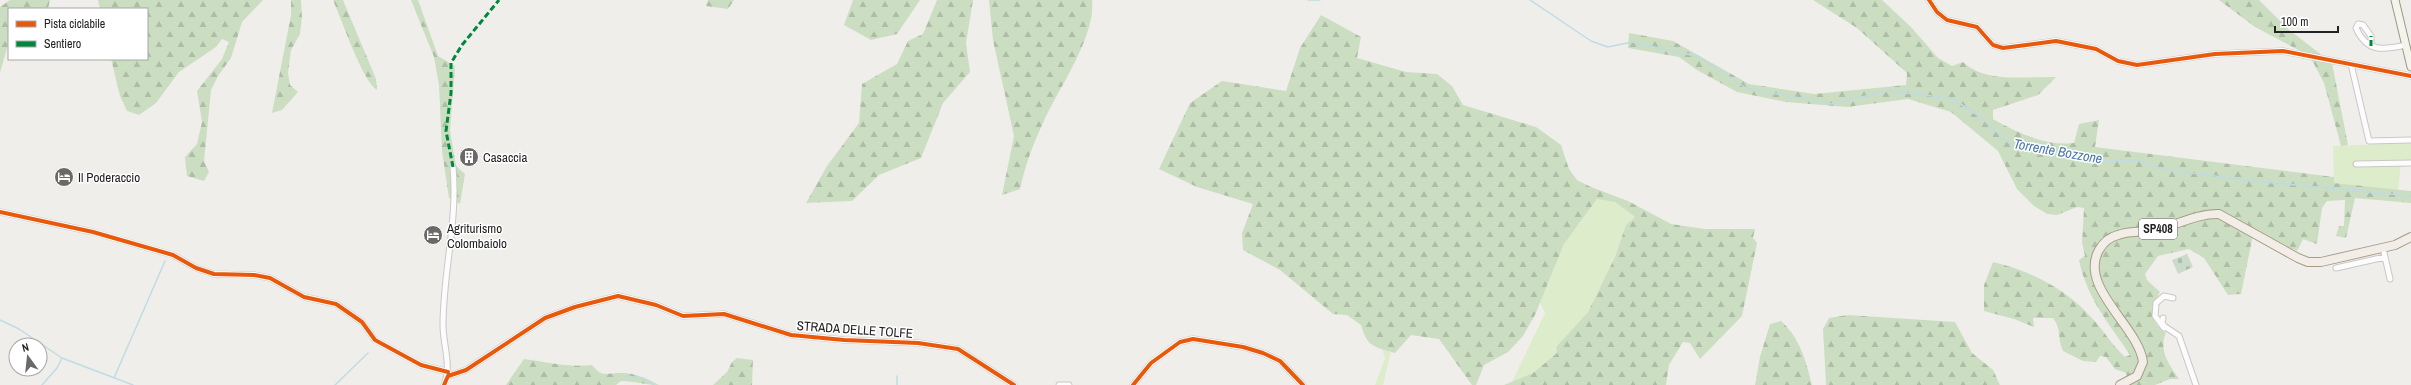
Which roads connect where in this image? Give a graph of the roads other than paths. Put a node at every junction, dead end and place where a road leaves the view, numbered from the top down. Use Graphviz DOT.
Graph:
graph roads {
  1 [pos="1929,0"];
  2 [pos="2395,0"];
  3 [pos="2406,45"];
  4 [pos="2370,46"];
  5 [pos="2351,64"];
  6 [pos="2411,67"];
  7 [pos="2411,76"];
  8 [pos="2411,140"];
  9 [pos="2411,163"];
  10 [pos="2356,164"];
  11 [pos="453,168"];
  12 [pos="0,212"];
  13 [pos="2411,237"];
  14 [pos="2382,248"];
  15 [pos="2385,257"];
  16 [pos="2336,268"];
  17 [pos="2390,279"];
  18 [pos="2173,298"];
  19 [pos="2163,318"];
  20 [pos="2172,331"];
  21 [pos="448,374"];
  22 [pos="444,385"];
  23 [pos="1014,385"];
  24 [pos="1059,385"];
  25 [pos="1069,385"];
  26 [pos="1133,385"];
  27 [pos="1303,385"];
  28 [pos="2120,385"];
  29 [pos="2196,385"];
  1 -- 5 [label="street"];
  2 -- 3 [label="street"];
  3 -- 4 [label="street"];
  3 -- 6 [label="street"];
  5 -- 7 [label="street"];
  5 -- 8 [label="street"];
  9 -- 10 [label="street"];
  11 -- 21 [label="street"];
  12 -- 21 [label="street"];
  13 -- 14 [label="main road, SP408"];
  14 -- 15 [label="street"];
  14 -- 28 [label="main road, SP408"];
  15 -- 16 [label="street"];
  15 -- 17 [label="street"];
  18 -- 20 [label="street"];
  19 -- 20 [label="street"];
  20 -- 29 [label="street"];
  21 -- 22 [label="street"];
  21 -- 23 [label="street, STRADA DELLE TOLFE"];
  24 -- 25 [label="street"];
  26 -- 27 [label="street"];
}
